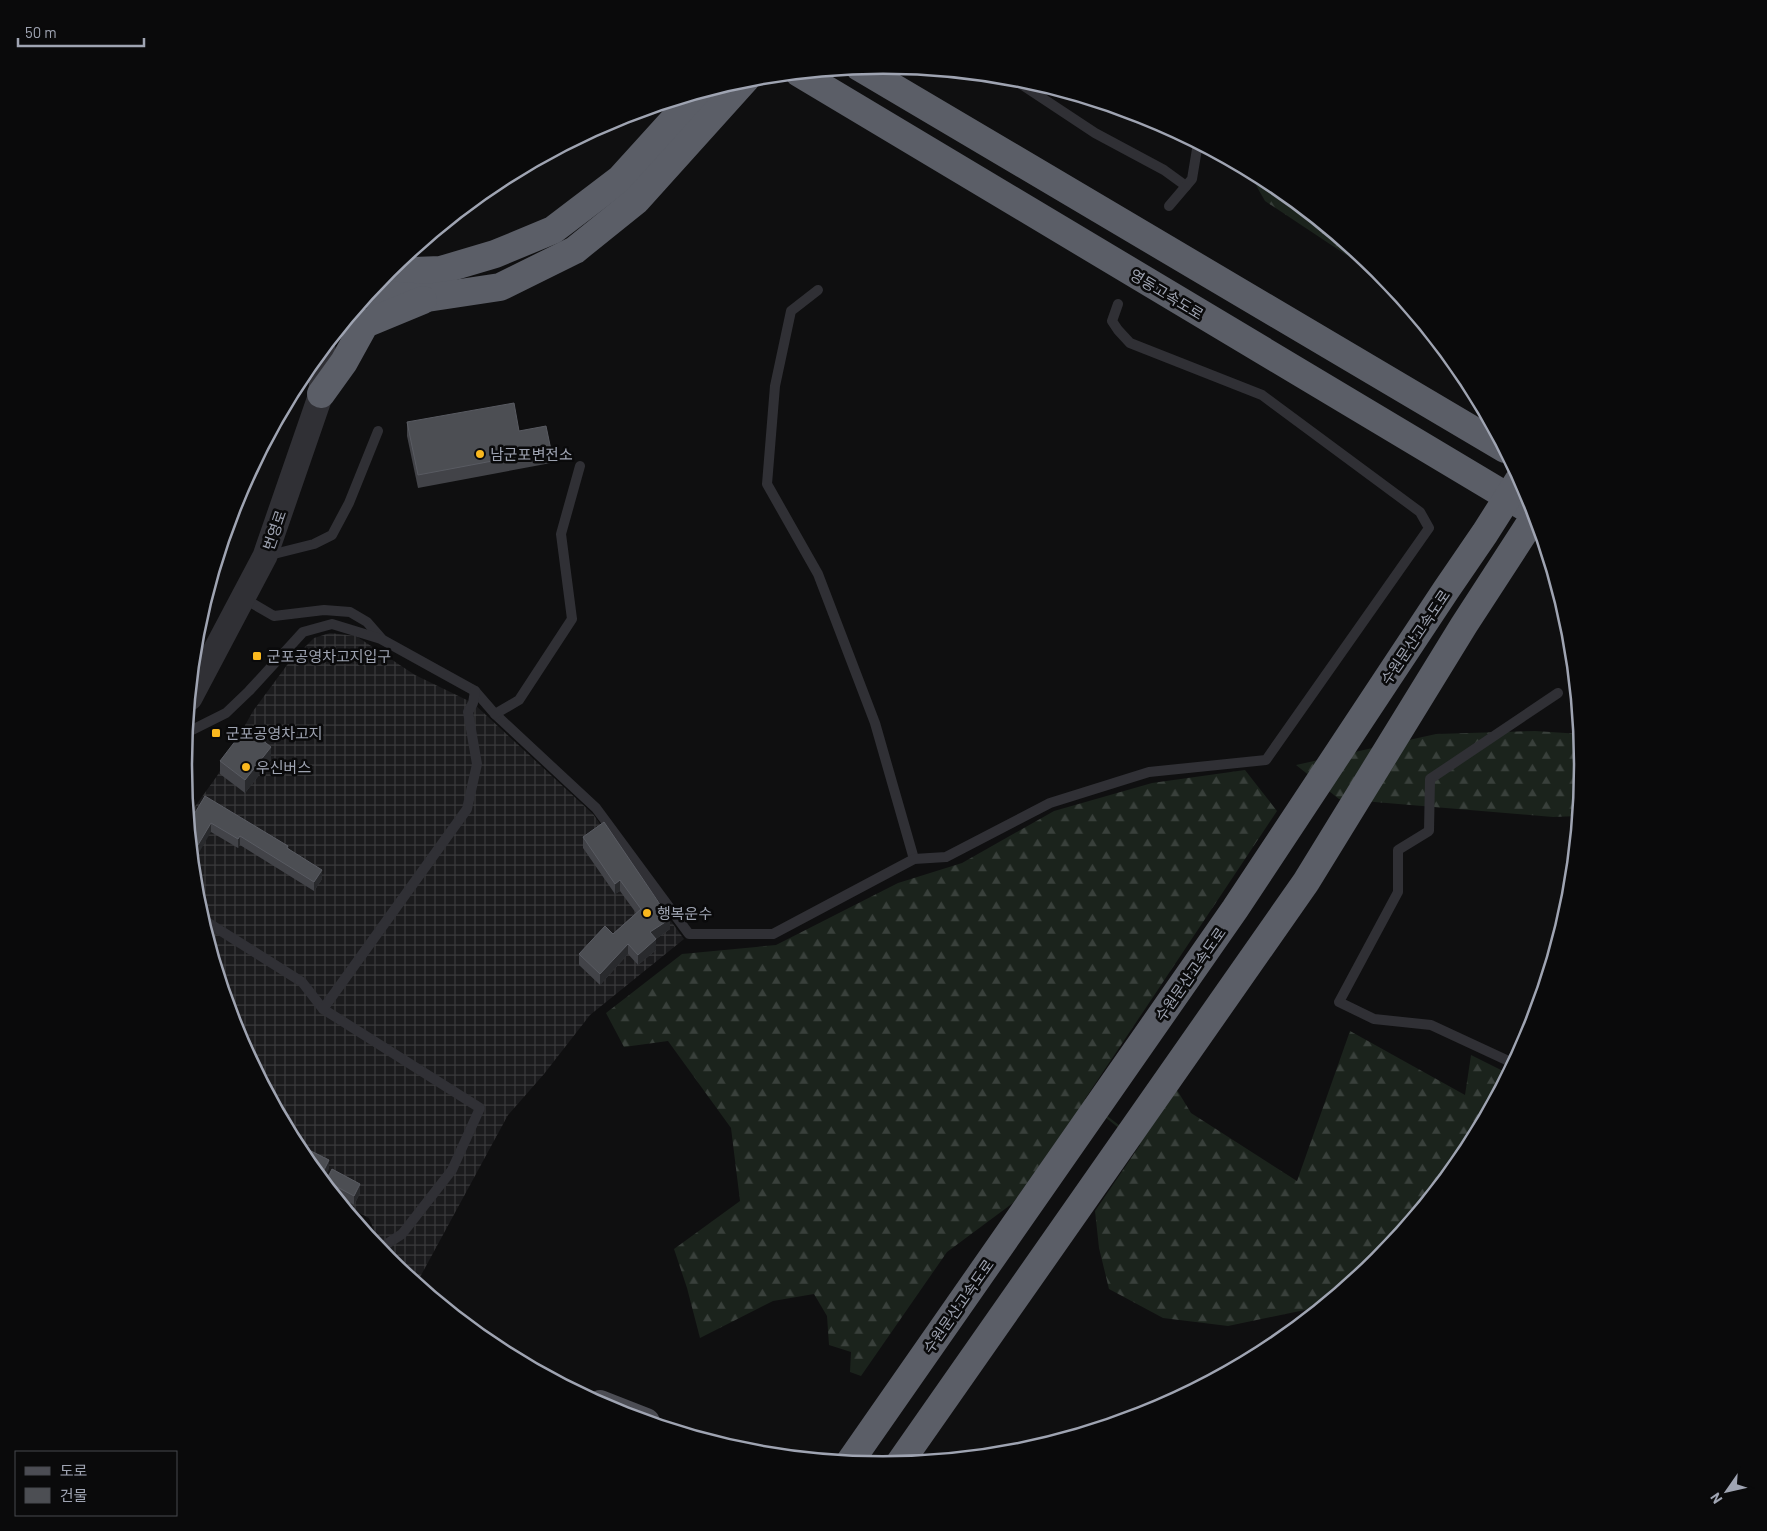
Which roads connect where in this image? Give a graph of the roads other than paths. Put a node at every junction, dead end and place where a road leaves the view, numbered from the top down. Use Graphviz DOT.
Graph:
graph roads {
  1 [pos="871,74"];
  2 [pos="808,78"];
  3 [pos="737,90"];
  4 [pos="1029,90"];
  5 [pos="692,101"];
  6 [pos="1197,149"];
  7 [pos="1186,186"];
  8 [pos="1169,206"];
  9 [pos="413,258"];
  10 [pos="441,270"];
  11 [pos="399,272"];
  12 [pos="818,290"];
  13 [pos="377,295"];
  14 [pos="427,298"];
  15 [pos="1118,304"];
  16 [pos="322,361"];
  17 [pos="310,379"];
  18 [pos="321,394"];
  19 [pos="378,431"];
  20 [pos="1495,443"];
  21 [pos="580,466"];
  22 [pos="1516,485"];
  23 [pos="1526,508"];
  24 [pos="1532,524"];
  25 [pos="1537,538"];
  26 [pos="1518,553"];
  27 [pos="265,556"];
  28 [pos="243,598"];
  29 [pos="381,639"];
  30 [pos="197,685"];
  31 [pos="475,691"];
  32 [pos="1558,693"];
  33 [pos="495,714"];
  34 [pos="193,730"];
  35 [pos="914,859"];
  36 [pos="210,924"];
  37 [pos="324,1009"];
  38 [pos="1509,1061"];
  39 [pos="385,1245"];
  40 [pos="854,1456"];
  41 [pos="904,1457"];
  1 -- 20 [label="highway"];
  2 -- 23 [label="highway, 영동고속도로"];
  3 -- 14 [label="highway"];
  4 -- 7 [label="lane"];
  5 -- 10 [label="highway"];
  6 -- 7 [label="lane"];
  7 -- 8 [label="lane"];
  9 -- 10 [label="highway"];
  10 -- 11 [label="highway"];
  12 -- 35 [label="lane"];
  13 -- 14 [label="highway"];
  14 -- 18 [label="highway"];
  15 -- 35 [label="lane"];
  16 -- 18 [label="street, 번영로"];
  17 -- 18 [label="street"];
  18 -- 27 [label="street, 번영로"];
  19 -- 27 [label="lane"];
  21 -- 33 [label="lane"];
  22 -- 40 [label="highway, 수원문산고속도로"];
  24 -- 26 [label="highway"];
  25 -- 26 [label="highway"];
  26 -- 41 [label="highway"];
  27 -- 28 [label="street, 번영로"];
  28 -- 29 [label="lane"];
  28 -- 30 [label="street, 번영로"];
  29 -- 31 [label="lane"];
  29 -- 34 [label="lane"];
  31 -- 33 [label="lane"];
  31 -- 37 [label="lane"];
  32 -- 38 [label="lane"];
  33 -- 35 [label="lane"];
  36 -- 37 [label="lane"];
  37 -- 39 [label="lane"];
}
